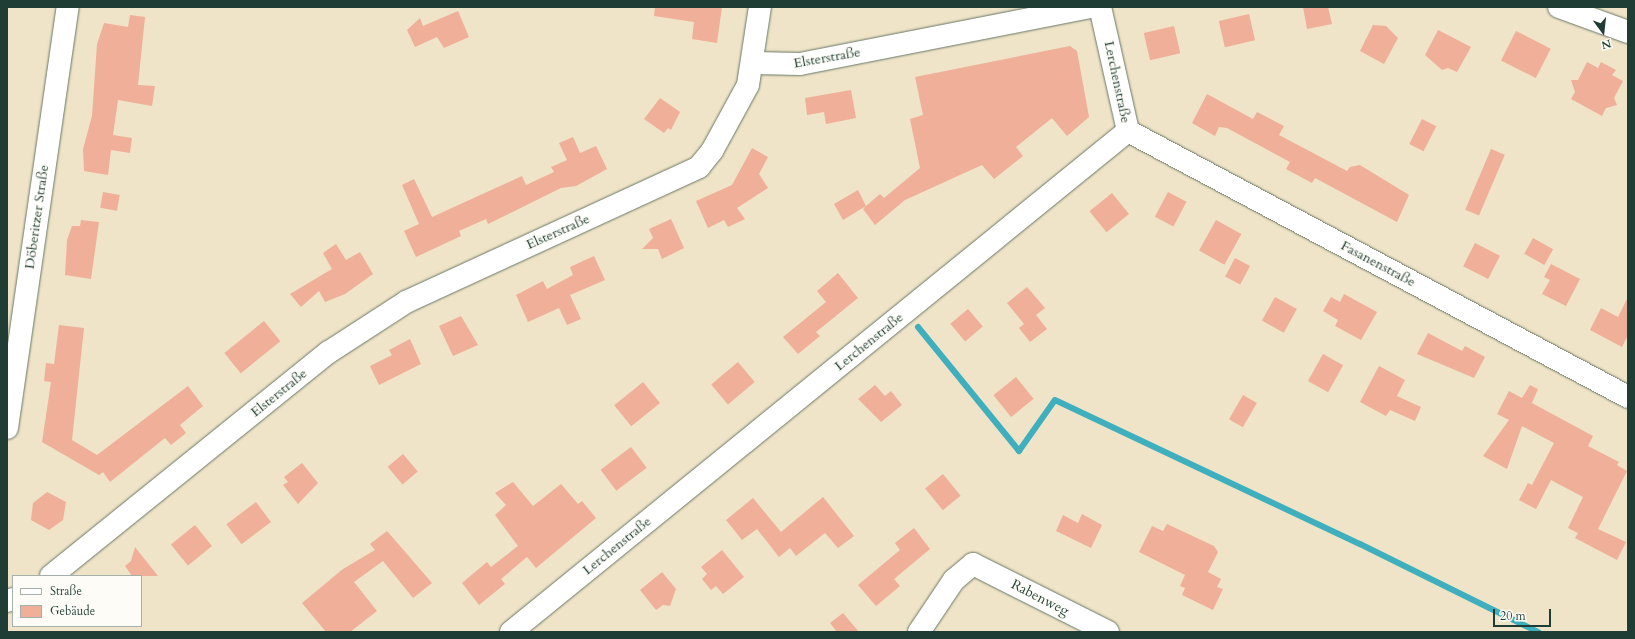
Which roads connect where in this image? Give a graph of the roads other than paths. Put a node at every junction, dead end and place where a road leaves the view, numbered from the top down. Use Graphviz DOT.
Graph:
graph roads {
  1 [pos="68,7"];
  2 [pos="760,7"];
  3 [pos="1090,7"];
  4 [pos="1100,7"];
  5 [pos="1559,7"];
  6 [pos="1628,32"];
  7 [pos="754,63"];
  8 [pos="1128,131"];
  9 [pos="1628,397"];
  10 [pos="7,428"];
  11 [pos="52,575"];
  12 [pos="511,632"];
  13 [pos="919,632"];
  14 [pos="1108,632"];
  1 -- 10 [label="street, Döberitzer Straße"];
  2 -- 7 [label="street"];
  3 -- 7 [label="street, Elsterstraße"];
  4 -- 8 [label="street, Lerchenstraße"];
  5 -- 6 [label="street"];
  7 -- 11 [label="street, Elsterstraße"];
  8 -- 9 [label="street, Fasanenstraße"];
  8 -- 12 [label="street, Lerchenstraße"];
  13 -- 14 [label="street, Rabenweg"];
}
